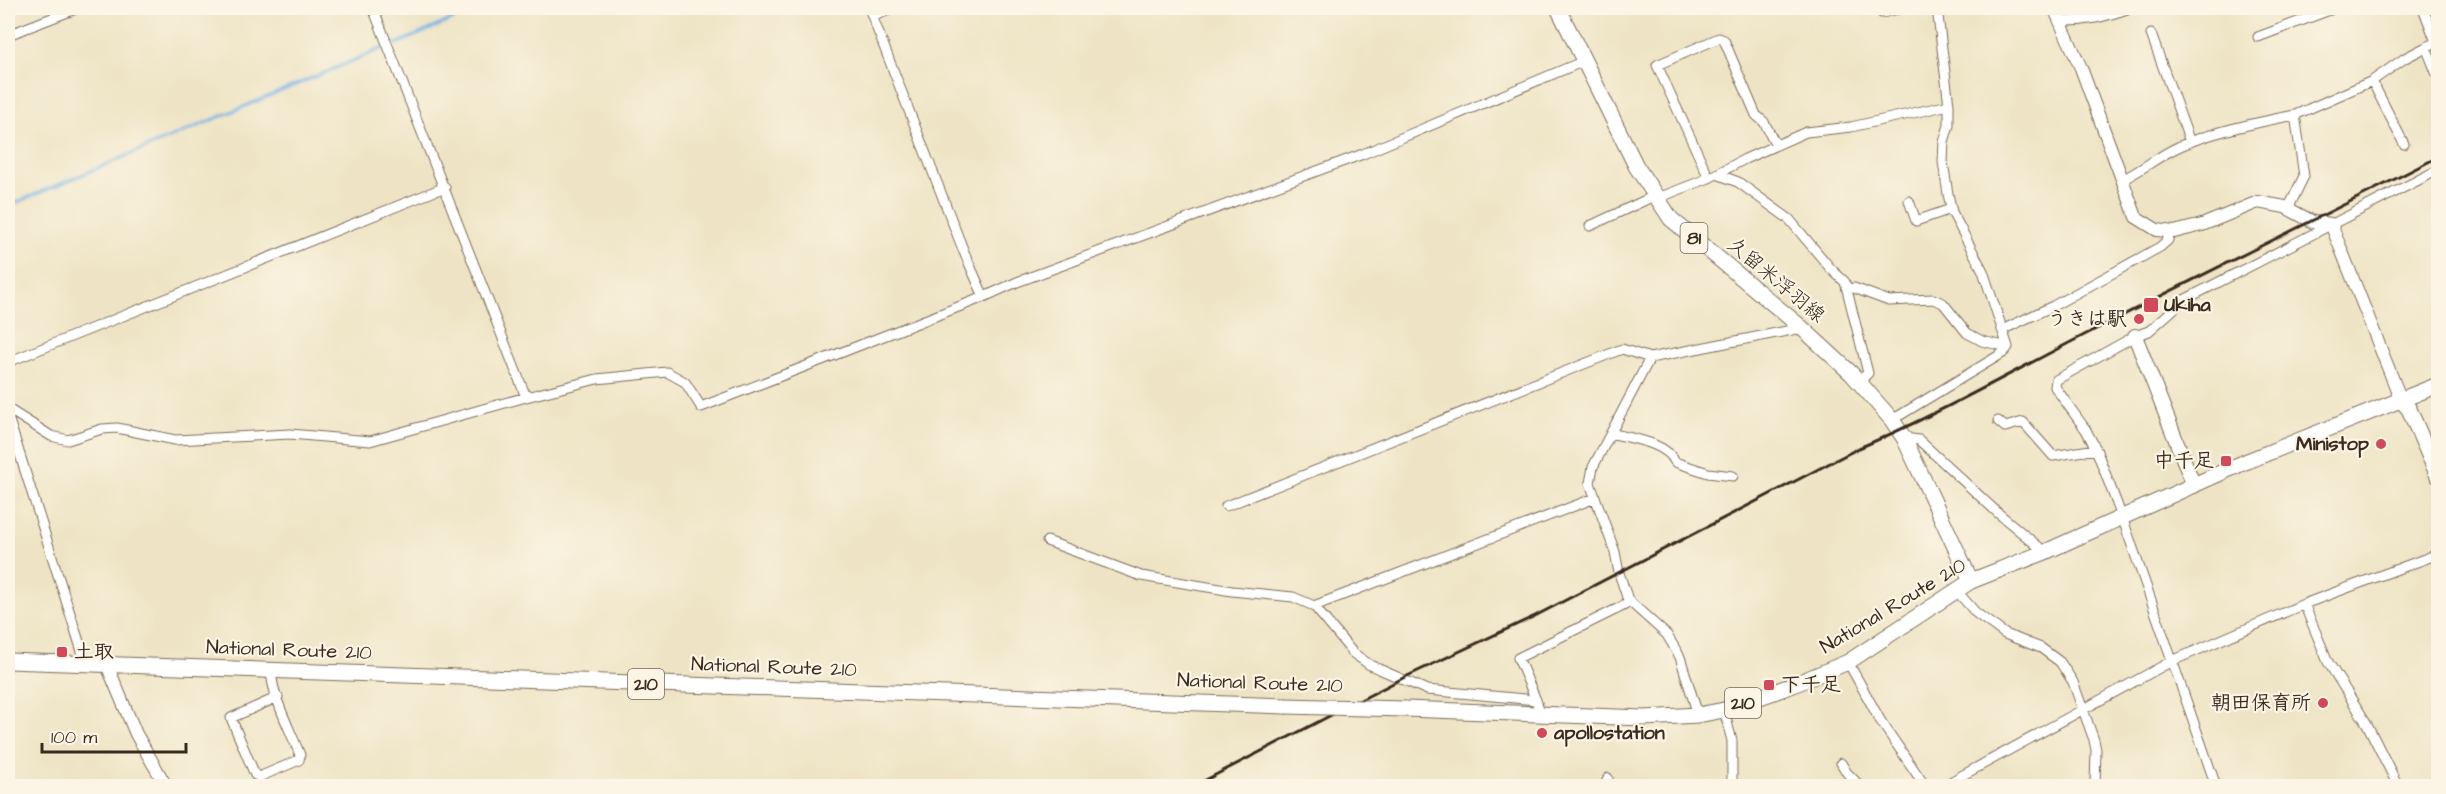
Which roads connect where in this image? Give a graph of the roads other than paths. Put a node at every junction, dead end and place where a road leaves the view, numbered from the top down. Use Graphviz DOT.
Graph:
graph roads {
  1 [pos="78,8"];
  2 [pos="373,8"];
  3 [pos="895,8"];
  4 [pos="1558,8"];
  5 [pos="1880,8"];
  6 [pos="1903,8"];
  7 [pos="1937,8"];
  8 [pos="2054,8"];
  9 [pos="2130,8"];
  10 [pos="2335,8"];
  11 [pos="2423,8"];
  12 [pos="871,12"];
  13 [pos="2061,21"];
  14 [pos="2151,34"];
  15 [pos="8,36"];
  16 [pos="2258,37"];
  17 [pos="2437,41"];
  18 [pos="2426,47"];
  19 [pos="1584,61"];
  20 [pos="2439,77"];
  21 [pos="2372,81"];
  22 [pos="1949,105"];
  23 [pos="2295,115"];
  24 [pos="2190,142"];
  25 [pos="2404,144"];
  26 [pos="1776,145"];
  27 [pos="2439,170"];
  28 [pos="1713,176"];
  29 [pos="2122,180"];
  30 [pos="445,187"];
  31 [pos="1654,196"];
  32 [pos="1909,201"];
  33 [pos="1951,209"];
  34 [pos="2288,209"];
  35 [pos="2331,224"];
  36 [pos="1590,226"];
  37 [pos="2168,231"];
  38 [pos="1847,289"];
  39 [pos="984,297"];
  40 [pos="1802,328"];
  41 [pos="2002,330"];
  42 [pos="2135,336"];
  43 [pos="2008,347"];
  44 [pos="1650,358"];
  45 [pos="8,362"];
  46 [pos="1859,382"];
  47 [pos="2439,386"];
  48 [pos="526,397"];
  49 [pos="2401,400"];
  50 [pos="8,409"];
  51 [pos="8,417"];
  52 [pos="1892,420"];
  53 [pos="1998,421"];
  54 [pos="1611,433"];
  55 [pos="1904,438"];
  56 [pos="2096,449"];
  57 [pos="1732,476"];
  58 [pos="2439,476"];
  59 [pos="2194,486"];
  60 [pos="1595,498"];
  61 [pos="1226,506"];
  62 [pos="2122,517"];
  63 [pos="1047,541"];
  64 [pos="2044,552"];
  65 [pos="2439,554"];
  66 [pos="1971,581"];
  67 [pos="1955,589"];
  68 [pos="1628,600"];
  69 [pos="2304,604"];
  70 [pos="1314,606"];
  71 [pos="2172,661"];
  72 [pos="8,662"];
  73 [pos="1848,662"];
  74 [pos="86,664"];
  75 [pos="107,664"];
  76 [pos="271,671"];
  77 [pos="278,698"];
  78 [pos="1536,700"];
  79 [pos="1724,710"];
  80 [pos="2083,710"];
  81 [pos="1541,715"];
  82 [pos="1698,715"];
  83 [pos="1841,763"];
  84 [pos="166,786"];
  85 [pos="1732,786"];
  86 [pos="1860,786"];
  87 [pos="1925,786"];
  88 [pos="1943,786"];
  89 [pos="2095,786"];
  90 [pos="2216,786"];
  91 [pos="2398,786"];
  1 -- 15 [label="street"];
  2 -- 30 [label="street"];
  3 -- 12 [label="street"];
  4 -- 19 [label="main road, 久留米浮羽線 / 81"];
  5 -- 6 [label="street"];
  7 -- 22 [label="street"];
  8 -- 13 [label="street"];
  9 -- 13 [label="street"];
  10 -- 16 [label="street"];
  11 -- 17 [label="street"];
  12 -- 39 [label="street"];
  13 -- 29 [label="street"];
  14 -- 24 [label="street"];
  17 -- 18 [label="street"];
  18 -- 20 [label="street"];
  18 -- 21 [label="street"];
  19 -- 31 [label="main road, 久留米浮羽線 / 81"];
  19 -- 39 [label="street"];
  21 -- 23 [label="street"];
  21 -- 25 [label="street"];
  22 -- 26 [label="street"];
  22 -- 33 [label="street"];
  23 -- 24 [label="street"];
  23 -- 34 [label="street"];
  24 -- 29 [label="street"];
  26 -- 28 [label="street"];
  26 -- 28 [label="street"];
  27 -- 35 [label="street"];
  28 -- 31 [label="street"];
  28 -- 38 [label="street"];
  29 -- 37 [label="street"];
  30 -- 45 [label="street"];
  30 -- 48 [label="street"];
  31 -- 36 [label="street"];
  31 -- 40 [label="main road, 久留米浮羽線 / 81"];
  32 -- 33 [label="street"];
  33 -- 41 [label="street"];
  34 -- 35 [label="street"];
  34 -- 37 [label="street"];
  35 -- 42 [label="street"];
  35 -- 49 [label="street"];
  37 -- 41 [label="street"];
  38 -- 43 [label="street"];
  38 -- 46 [label="street"];
  39 -- 48 [label="street"];
  40 -- 44 [label="street"];
  40 -- 46 [label="main road, 久留米浮羽線 / 81"];
  41 -- 43 [label="street"];
  42 -- 56 [label="street"];
  42 -- 59 [label="main road"];
  43 -- 52 [label="street"];
  44 -- 54 [label="street"];
  44 -- 61 [label="street"];
  46 -- 52 [label="main road, 久留米浮羽線 / 81"];
  47 -- 49 [label="main road, National Route 210 / 210"];
  48 -- 50 [label="street"];
  49 -- 58 [label="main road"];
  49 -- 59 [label="main road, National Route 210 / 210"];
  51 -- 74 [label="street"];
  52 -- 55 [label="main road, 81"];
  53 -- 56 [label="street"];
  54 -- 57 [label="street"];
  54 -- 60 [label="street"];
  55 -- 64 [label="street"];
  55 -- 66 [label="main road, 81"];
  56 -- 62 [label="street"];
  59 -- 62 [label="main road, National Route 210 / 210"];
  60 -- 68 [label="street"];
  60 -- 70 [label="street"];
  62 -- 64 [label="main road, National Route 210 / 210"];
  62 -- 71 [label="street"];
  63 -- 70 [label="street"];
  64 -- 66 [label="main road, National Route 210 / 210"];
  65 -- 69 [label="street"];
  66 -- 67 [label="main road, National Route 210 / 210"];
  67 -- 73 [label="main road, National Route 210 / 210"];
  67 -- 80 [label="street"];
  68 -- 78 [label="street"];
  68 -- 82 [label="street"];
  69 -- 71 [label="street"];
  69 -- 91 [label="street"];
  70 -- 78 [label="street"];
  71 -- 80 [label="street"];
  71 -- 90 [label="street"];
  72 -- 74 [label="main road, National Route 210 / 210"];
  73 -- 79 [label="main road, National Route 210 / 210"];
  73 -- 87 [label="street"];
  74 -- 75 [label="main road, National Route 210 / 210"];
  75 -- 76 [label="main road, National Route 210 / 210"];
  75 -- 84 [label="street"];
  76 -- 77 [label="street"];
  76 -- 81 [label="main road, National Route 210 / 210, bridge"];
  77 -- 77 [label="street"];
  78 -- 81 [label="street"];
  79 -- 82 [label="main road, National Route 210 / 210"];
  79 -- 85 [label="street"];
  80 -- 88 [label="street"];
  80 -- 89 [label="street"];
  81 -- 82 [label="main road, National Route 210 / 210"];
  83 -- 86 [label="street"];
}
